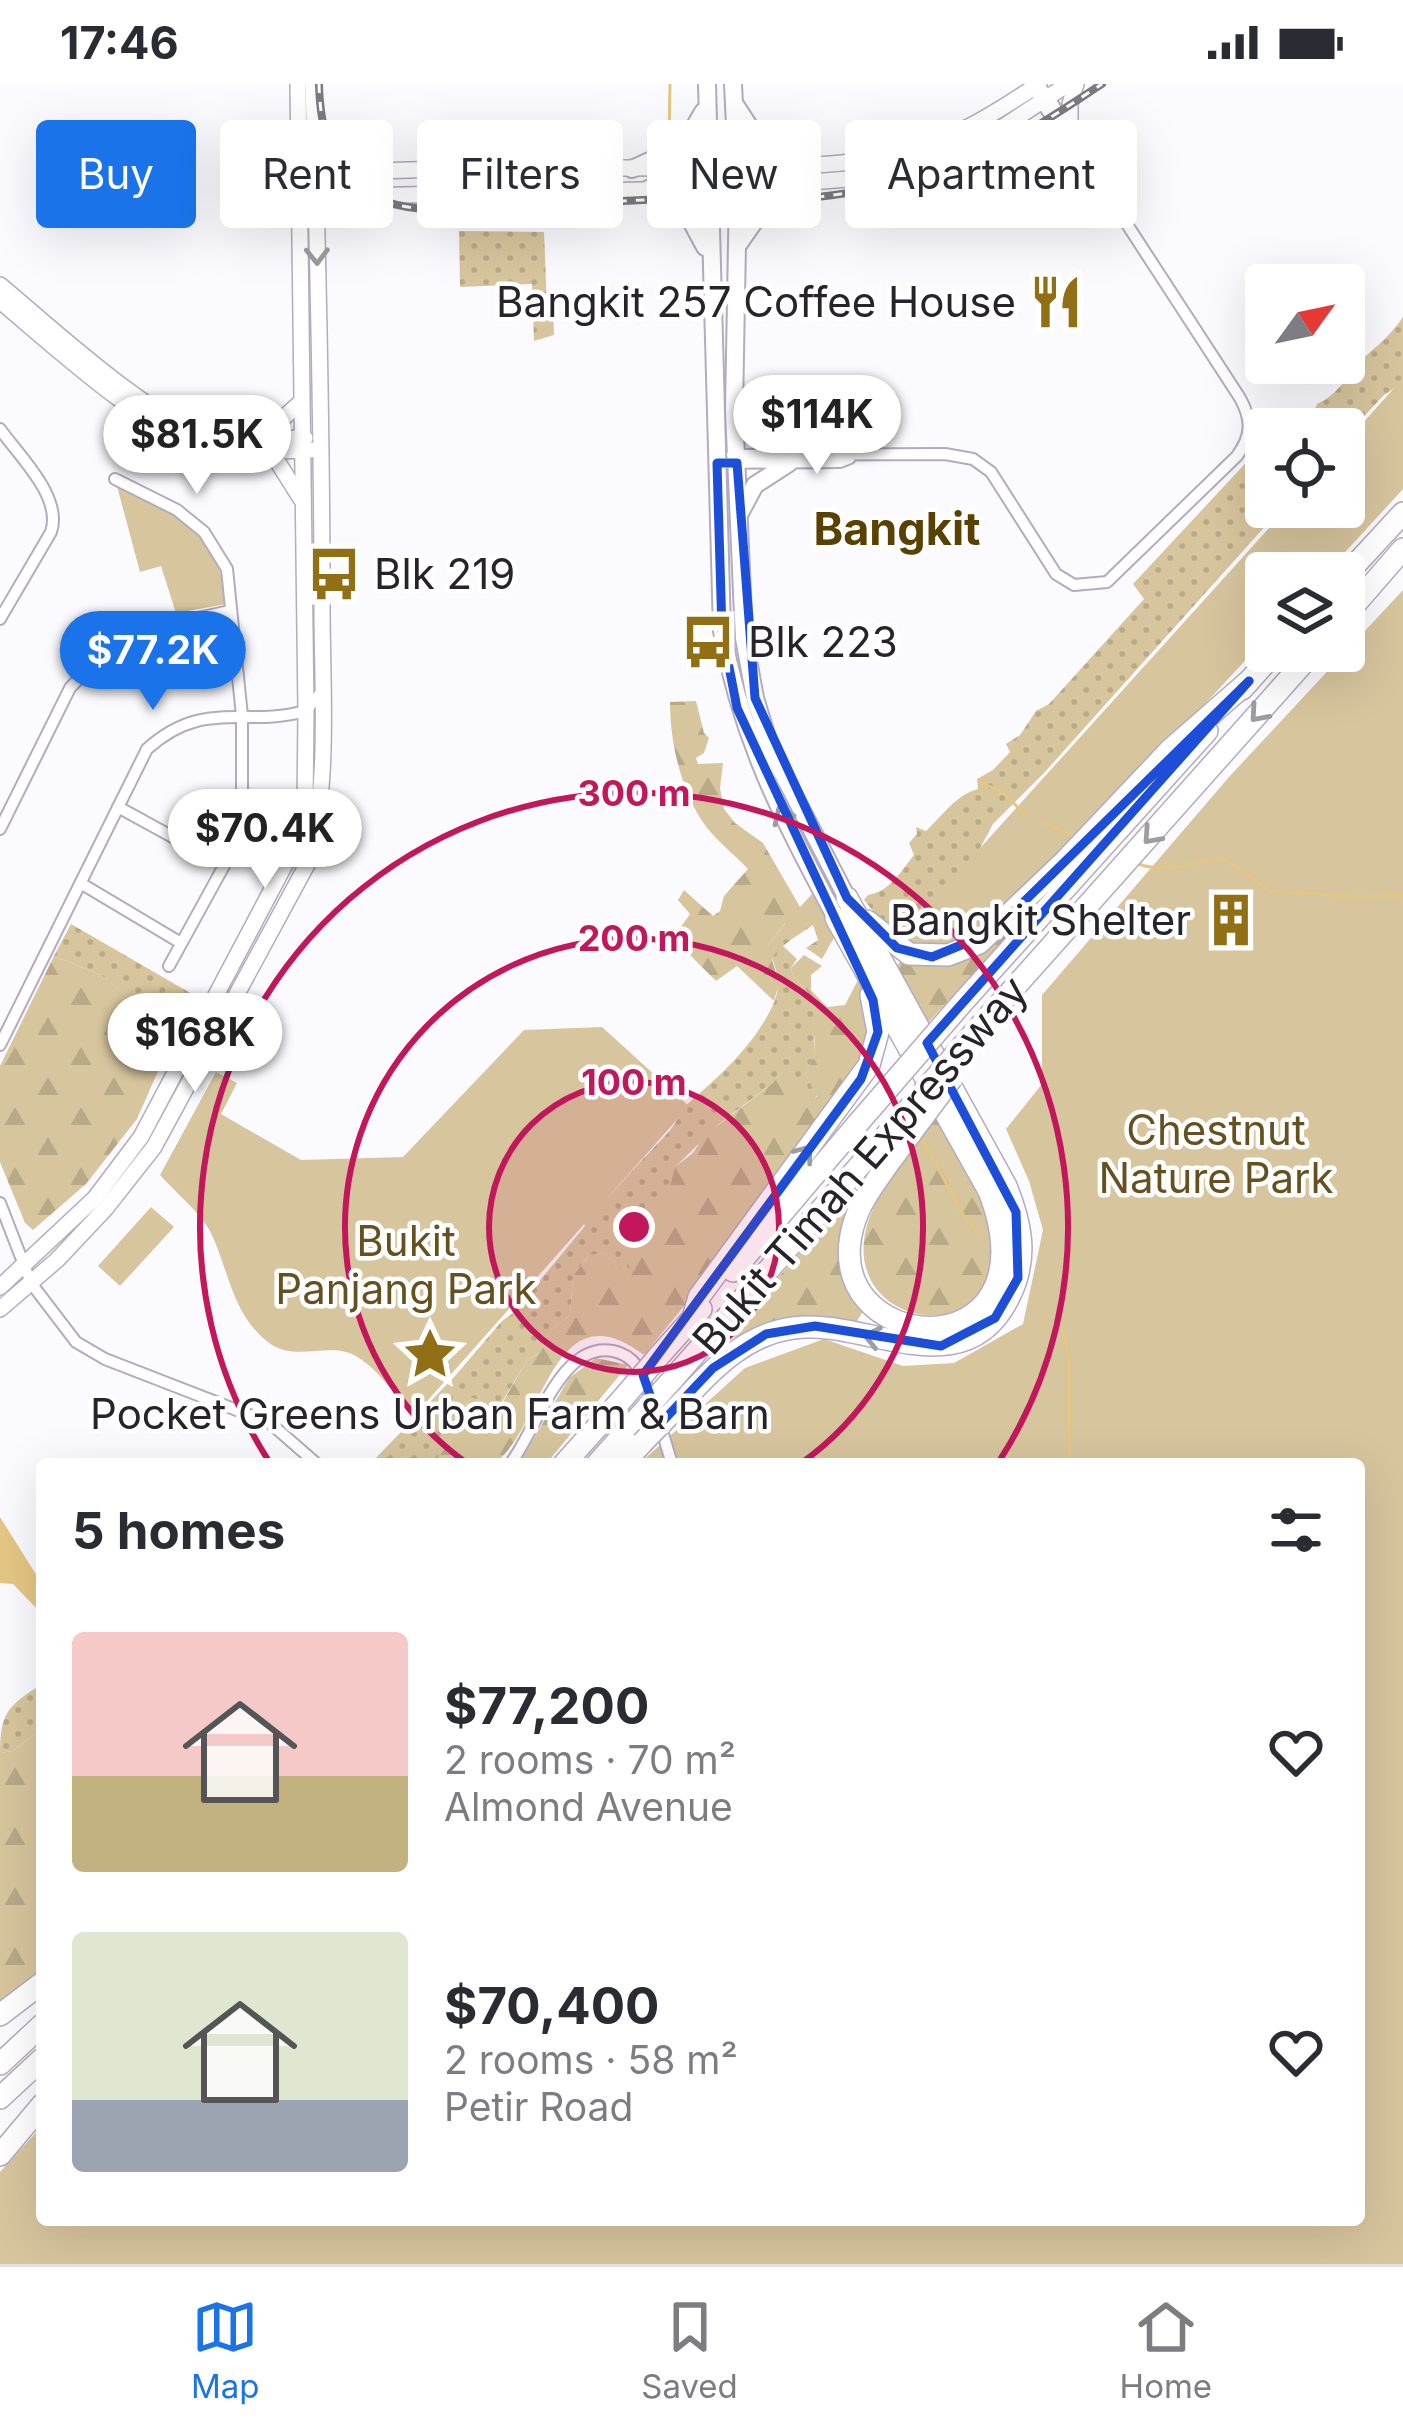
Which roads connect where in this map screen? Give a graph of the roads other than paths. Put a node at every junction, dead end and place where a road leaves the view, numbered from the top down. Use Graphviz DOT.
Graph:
graph roads {
  1 [pos="298,84"];
  2 [pos="313,84"];
  3 [pos="734,84"];
  4 [pos="1072,84"];
  5 [pos="707,92"];
  6 [pos="1040,92"];
  7 [pos="735,106"];
  8 [pos="302,120"];
  9 [pos="311,120"];
  10 [pos="735,120"];
  11 [pos="744,120"];
  12 [pos="1057,120"];
  13 [pos="1062,120"];
  14 [pos="1070,120"];
  15 [pos="821,161"];
  16 [pos="632,169"];
  17 [pos="647,169"];
  18 [pos="393,173"];
  19 [pos="821,181"];
  20 [pos="647,188"];
  21 [pos="393,195"];
  22 [pos="307,228"];
  23 [pos="310,228"];
  24 [pos="695,228"];
  25 [pos="710,228"];
  26 [pos="737,228"];
  27 [pos="750,228"];
  28 [pos="1129,228"];
  29 [pos="737,247"];
  30 [pos="711,259"];
  31 [pos="0,285"];
  32 [pos="0,301"];
  33 [pos="301,402"];
  34 [pos="734,410"];
  35 [pos="0,429"];
  36 [pos="320,443"];
  37 [pos="260,444"];
  38 [pos="301,444"];
  39 [pos="717,459"];
  40 [pos="737,459"];
  41 [pos="788,459"];
  42 [pos="115,479"];
  43 [pos="302,501"];
  44 [pos="1403,512"];
  45 [pos="740,514"];
  46 [pos="1403,549"];
  47 [pos="303,554"];
  48 [pos="1365,554"];
  49 [pos="322,556"];
  50 [pos="1365,593"];
  51 [pos="230,611"];
  52 [pos="0,619"];
  53 [pos="1257,672"];
  54 [pos="1295,672"];
  55 [pos="322,688"];
  56 [pos="306,711"];
  57 [pos="242,716"];
  58 [pos="322,732"];
  59 [pos="118,807"];
  60 [pos="0,830"];
  61 [pos="180,841"];
  62 [pos="1074,867"];
  63 [pos="82,884"];
  64 [pos="842,908"];
  65 [pos="181,943"];
  66 [pos="240,955"];
  67 [pos="257,962"];
  68 [pos="169,966"];
  69 [pos="883,993"];
  70 [pos="0,1045"];
  71 [pos="882,1155"];
  72 [pos="0,1203"];
  73 [pos="24,1266"];
  74 [pos="31,1283"];
  75 [pos="0,1287"];
  76 [pos="0,1310"];
  77 [pos="693,1318"];
  78 [pos="679,1389"];
  79 [pos="310,1458"];
  80 [pos="514,1458"];
  81 [pos="569,1458"];
  82 [pos="601,1458"];
  83 [pos="628,1458"];
  84 [pos="670,1458"];
  85 [pos="36,1988"];
  86 [pos="0,2015"];
  87 [pos="36,2031"];
  88 [pos="0,2064"];
  89 [pos="36,2065"];
  90 [pos="0,2098"];
  91 [pos="36,2111"];
  92 [pos="0,2155"];
  1 -- 8 [label="main road"];
  2 -- 9 [label="main road"];
  3 -- 7 [label="main road"];
  4 -- 6 [label="main road"];
  4 -- 14 [label="main road"];
  5 -- 16 [label="main road"];
  6 -- 12 [label="street"];
  6 -- 13 [label="street"];
  6 -- 15 [label="main road"];
  6 -- 19 [label="main road"];
  7 -- 10 [label="main road"];
  7 -- 11 [label="main road"];
  16 -- 17 [label="main road"];
  16 -- 18 [label="main road"];
  20 -- 21 [label="main road"];
  22 -- 33 [label="main road"];
  23 -- 36 [label="main road, one-way"];
  24 -- 30 [label="main road"];
  25 -- 30 [label="main road"];
  26 -- 29 [label="main road"];
  27 -- 29 [label="main road"];
  28 -- 41 [label="street"];
  29 -- 34 [label="main road"];
  30 -- 39 [label="main road"];
  31 -- 37 [label="main road"];
  32 -- 37 [label="main road"];
  33 -- 37 [label="main road"];
  33 -- 38 [label="main road"];
  34 -- 40 [label="main road"];
  34 -- 41 [label="main road"];
  35 -- 52 [label="street"];
  36 -- 38 [label="main road"];
  36 -- 49 [label="main road"];
  37 -- 38 [label="main road"];
  37 -- 43 [label="main road"];
  38 -- 43 [label="main road"];
  39 -- 40 [label="street"];
  64 -- 39 [label="main road, one-way"];
  40 -- 41 [label="street"];
  40 -- 45 [label="main road"];
  41 -- 45 [label="main road"];
  42 -- 51 [label="street"];
  43 -- 47 [label="main road"];
  44 -- 48 [label="highway"];
  45 -- 64 [label="main road"];
  46 -- 50 [label="highway"];
  47 -- 49 [label="main road"];
  47 -- 56 [label="main road"];
  49 -- 55 [label="main road"];
  51 -- 57 [label="street"];
  51 -- 60 [label="street"];
  53 -- 62 [label="highway, Bukit Timah Expressway"];
  54 -- 71 [label="highway, Bukit Timah Expressway, one-way, bridge"];
  55 -- 56 [label="street"];
  55 -- 58 [label="main road"];
  56 -- 57 [label="street"];
  56 -- 58 [label="street"];
  56 -- 66 [label="main road"];
  57 -- 59 [label="street"];
  57 -- 65 [label="street"];
  58 -- 67 [label="main road"];
  59 -- 61 [label="street"];
  59 -- 63 [label="street"];
  62 -- 64 [label="highway"];
  62 -- 77 [label="highway, Bukit Timah Expressway, bridge"];
  63 -- 65 [label="street"];
  63 -- 70 [label="street"];
  64 -- 69 [label="highway"];
  65 -- 68 [label="street"];
  66 -- 67 [label="main road"];
  66 -- 73 [label="main road"];
  67 -- 74 [label="main road"];
  69 -- 71 [label="highway"];
  77 -- 69 [label="highway, one-way"];
  69 -- 78 [label="highway, one-way"];
  71 -- 78 [label="highway, Bukit Timah Expressway"];
  72 -- 73 [label="street"];
  73 -- 74 [label="street"];
  73 -- 75 [label="main road"];
  74 -- 76 [label="main road"];
  74 -- 79 [label="street"];
  77 -- 81 [label="highway, Bukit Timah Expressway, bridge"];
  78 -- 82 [label="highway, Bukit Timah Expressway, bridge"];
  78 -- 83 [label="highway, bridge"];
  80 -- 84 [label="street"];
  85 -- 86 [label="highway"];
  87 -- 88 [label="highway"];
  89 -- 90 [label="highway"];
  91 -- 92 [label="highway"];
}
